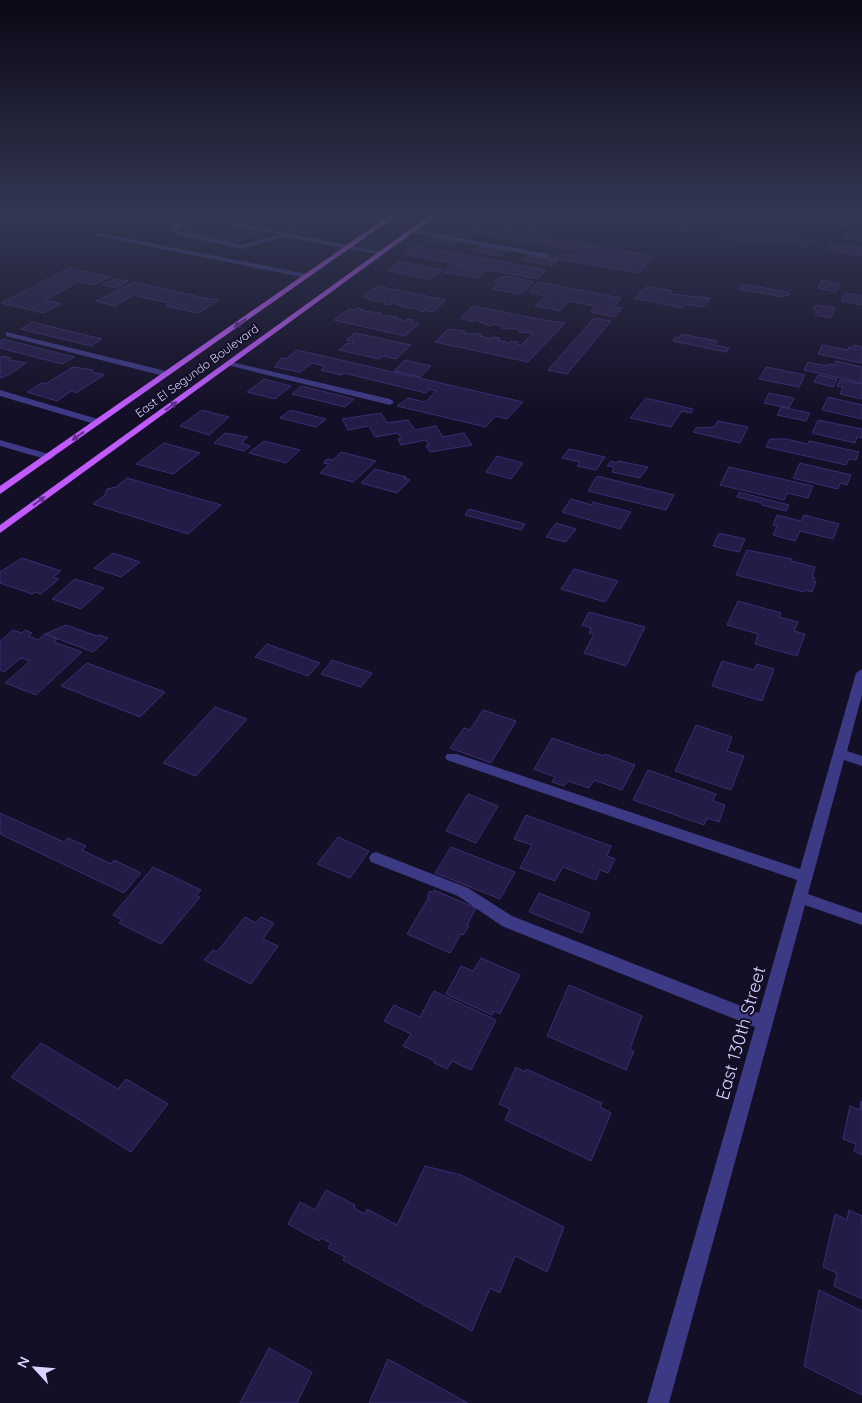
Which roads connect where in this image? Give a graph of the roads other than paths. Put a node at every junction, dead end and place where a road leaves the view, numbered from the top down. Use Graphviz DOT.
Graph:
graph roads {
  1 [pos="301,280"];
  2 [pos="344,280"];
  3 [pos="9,334"];
  4 [pos="230,363"];
  5 [pos="167,374"];
  6 [pos="0,393"];
  7 [pos="390,402"];
  8 [pos="98,422"];
  9 [pos="0,443"];
  10 [pos="49,457"];
  11 [pos="0,491"];
  12 [pos="0,530"];
  13 [pos="862,674"];
  14 [pos="840,754"];
  15 [pos="452,757"];
  16 [pos="862,761"];
  17 [pos="376,858"];
  18 [pos="806,877"];
  19 [pos="800,897"];
  20 [pos="862,919"];
  21 [pos="764,1023"];
  22 [pos="658,1403"];
  1 -- 5 [label="main road, East El Segundo Boulevard, one-way"];
  2 -- 4 [label="main road, East El Segundo Boulevard"];
  3 -- 5 [label="street"];
  4 -- 7 [label="street"];
  12 -- 4 [label="main road, East El Segundo Boulevard, one-way"];
  5 -- 8 [label="main road, East El Segundo Boulevard"];
  6 -- 8 [label="street"];
  8 -- 10 [label="main road, East El Segundo Boulevard, one-way"];
  9 -- 10 [label="street"];
  10 -- 11 [label="main road, East El Segundo Boulevard"];
  13 -- 14 [label="street, East 130th Street"];
  14 -- 16 [label="street"];
  14 -- 18 [label="street, East 130th Street"];
  15 -- 18 [label="street"];
  17 -- 21 [label="street"];
  18 -- 19 [label="street, East 130th Street"];
  19 -- 20 [label="street"];
  19 -- 21 [label="street, East 130th Street"];
  21 -- 22 [label="street, East 130th Street"];
}
